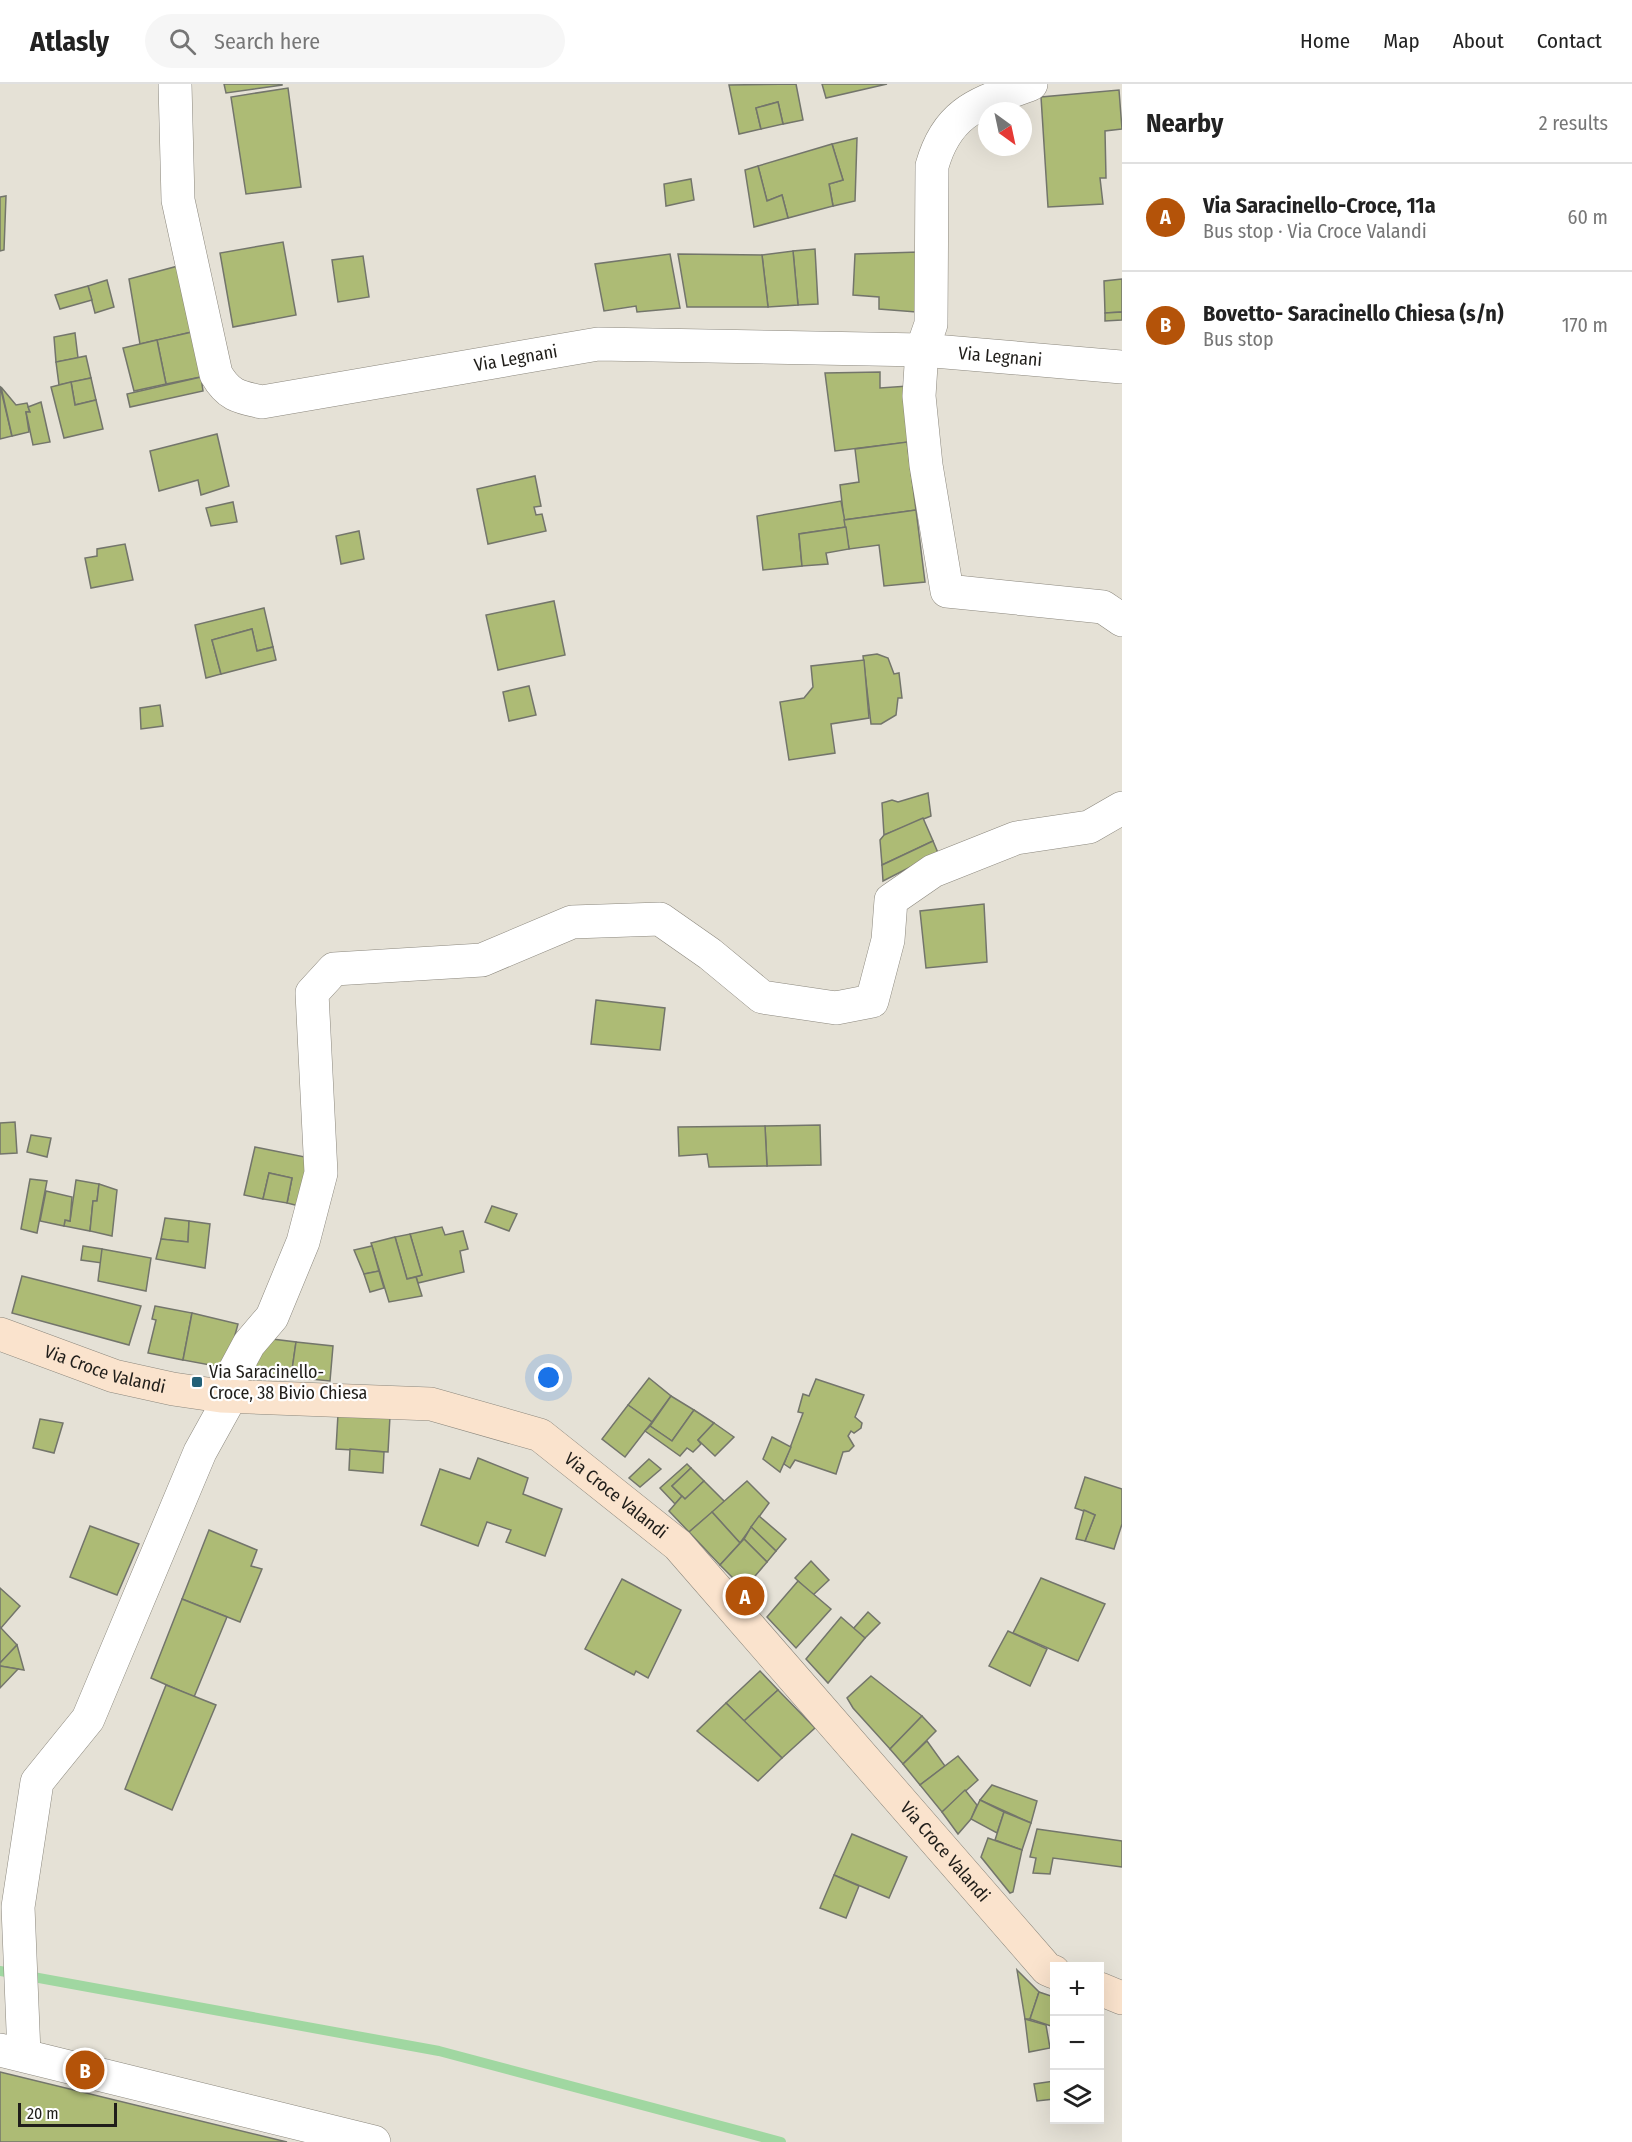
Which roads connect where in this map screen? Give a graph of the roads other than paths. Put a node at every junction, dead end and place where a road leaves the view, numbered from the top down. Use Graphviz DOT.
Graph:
graph roads {
  1 [pos="175,84"];
  2 [pos="1031,84"];
  3 [pos="922,350"];
  4 [pos="1122,367"];
  5 [pos="1122,620"];
  6 [pos="1122,808"];
  7 [pos="0,1334"];
  8 [pos="226,1396"];
  9 [pos="1050,1970"];
  10 [pos="1104,1991"];
  11 [pos="1122,1998"];
  12 [pos="12,2052"];
  13 [pos="374,2142"];
  1 -- 3 [label="street, Via Legnani"];
  2 -- 3 [label="street"];
  3 -- 4 [label="street, Via Legnani"];
  3 -- 5 [label="street"];
  6 -- 8 [label="street"];
  7 -- 8 [label="street, Via Croce Valandi"];
  8 -- 9 [label="street, Via Croce Valandi"];
  8 -- 12 [label="street"];
  10 -- 11 [label="street"];
  12 -- 13 [label="street"];
}
